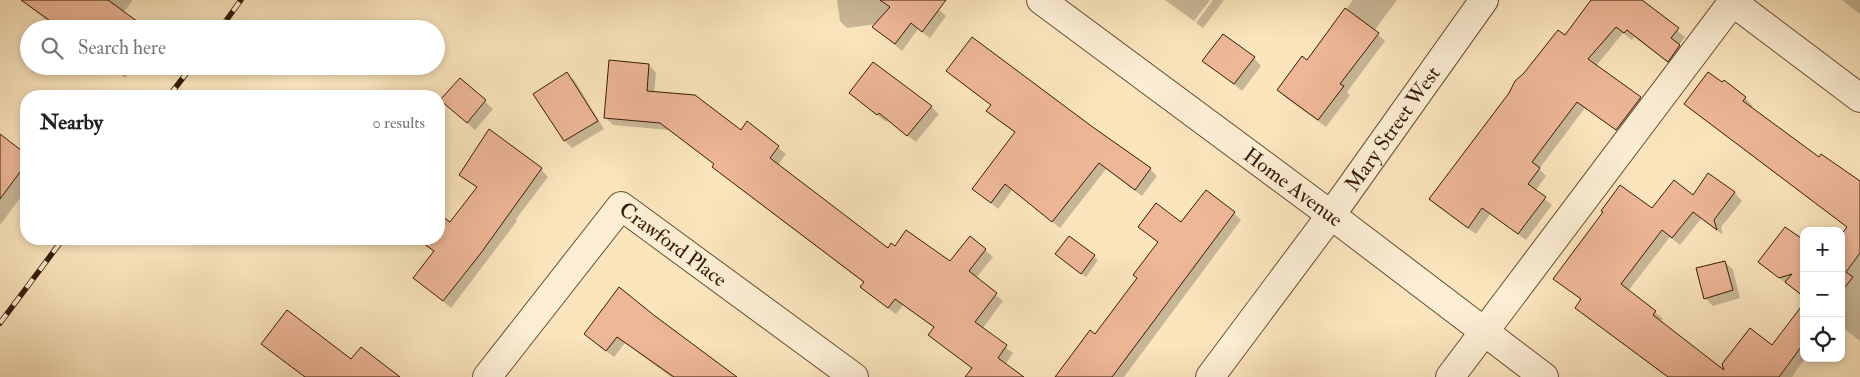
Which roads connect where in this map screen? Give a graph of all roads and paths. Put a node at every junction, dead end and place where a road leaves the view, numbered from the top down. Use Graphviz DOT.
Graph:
graph roads {
  1 [pos="1040,0"];
  2 [pos="1484,0"];
  3 [pos="1732,1"];
  4 [pos="1860,98"];
  5 [pos="1331,215"];
  6 [pos="1484,331"];
  7 [pos="487,377"];
  8 [pos="854,377"];
  9 [pos="1210,377"];
  10 [pos="1450,377"];
  11 [pos="1544,377"];
  1 -- 5 [label="street, Home Avenue"];
  2 -- 5 [label="street, Mary Street West"];
  3 -- 4 [label="street"];
  3 -- 6 [label="street"];
  5 -- 6 [label="street, Home Avenue"];
  5 -- 9 [label="street, Mary Street West"];
  6 -- 10 [label="street"];
  6 -- 11 [label="street, Home Avenue"];
  7 -- 8 [label="street, Crawford Place"];
}
